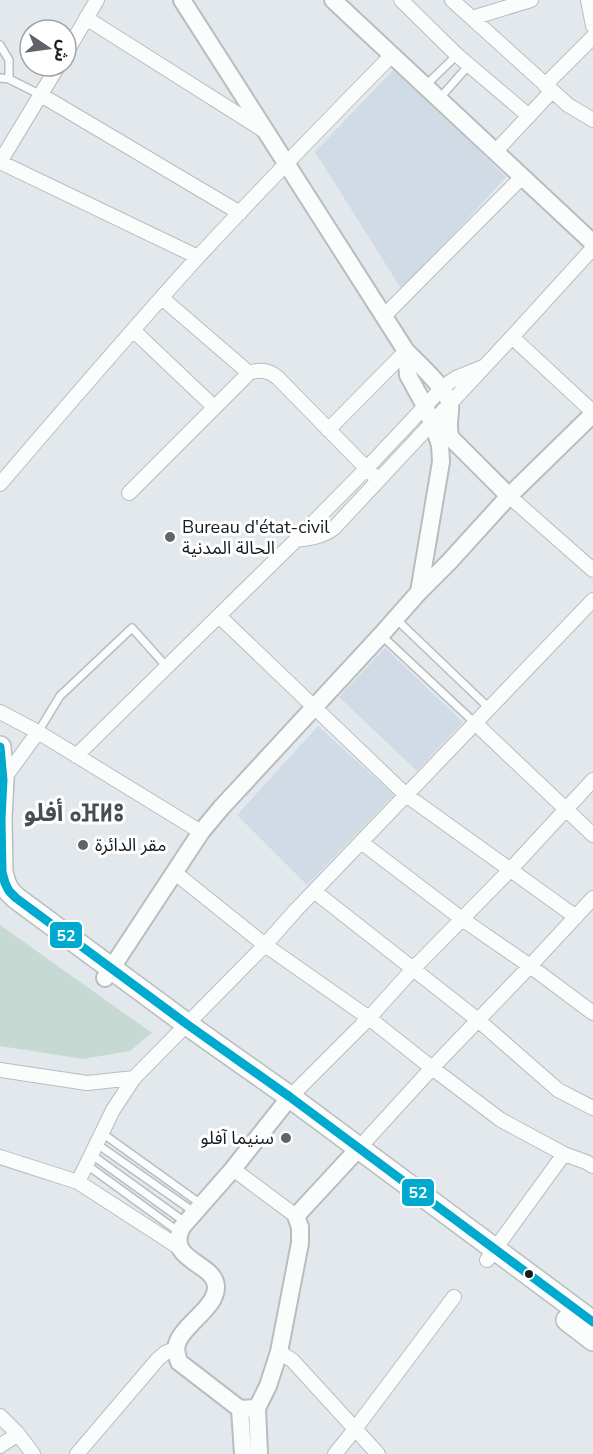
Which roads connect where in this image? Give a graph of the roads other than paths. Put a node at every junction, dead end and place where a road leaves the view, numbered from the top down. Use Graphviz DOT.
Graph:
graph roads {
  1 [pos="97,0"];
  2 [pos="182,0"];
  3 [pos="333,0"];
  4 [pos="401,0"];
  5 [pos="452,0"];
  6 [pos="531,0"];
  7 [pos="588,0"];
  8 [pos="87,18"];
  9 [pos="472,18"];
  10 [pos="593,26"];
  11 [pos="78,33"];
  12 [pos="593,37"];
  13 [pos="0,45"];
  14 [pos="392,55"];
  15 [pos="457,55"];
  16 [pos="469,65"];
  17 [pos="0,78"];
  18 [pos="51,78"];
  19 [pos="9,79"];
  20 [pos="425,86"];
  21 [pos="549,88"];
  22 [pos="41,95"];
  23 [pos="439,99"];
  24 [pos="528,116"];
  25 [pos="593,120"];
  26 [pos="267,132"];
  27 [pos="495,152"];
  28 [pos="0,162"];
  29 [pos="286,163"];
  30 [pos="522,177"];
  31 [pos="240,213"];
  32 [pos="593,245"];
  33 [pos="198,257"];
  34 [pos="162,298"];
  35 [pos="384,316"];
  36 [pos="133,330"];
  37 [pos="512,337"];
  38 [pos="406,351"];
  39 [pos="249,373"];
  40 [pos="445,396"];
  41 [pos="425,406"];
  42 [pos="214,407"];
  43 [pos="593,413"];
  44 [pos="432,423"];
  45 [pos="328,430"];
  46 [pos="366,468"];
  47 [pos="378,481"];
  48 [pos="0,484"];
  49 [pos="129,494"];
  50 [pos="509,496"];
  51 [pos="296,540"];
  52 [pos="426,550"];
  53 [pos="448,562"];
  54 [pos="593,570"];
  55 [pos="419,592"];
  56 [pos="593,600"];
  57 [pos="219,616"];
  58 [pos="395,618"];
  59 [pos="381,635"];
  60 [pos="166,666"];
  61 [pos="314,706"];
  62 [pos="489,708"];
  63 [pos="0,712"];
  64 [pos="475,723"];
  65 [pos="38,732"];
  66 [pos="0,747"];
  67 [pos="76,756"];
  68 [pos="3,780"];
  69 [pos="593,780"];
  70 [pos="406,795"];
  71 [pos="566,810"];
  72 [pos="1,821"];
  73 [pos="201,832"];
  74 [pos="593,835"];
  75 [pos="362,842"];
  76 [pos="510,870"];
  77 [pos="174,872"];
  78 [pos="2,886"];
  79 [pos="314,891"];
  80 [pos="0,904"];
  81 [pos="591,905"];
  82 [pos="576,917"];
  83 [pos="462,919"];
  84 [pos="265,945"];
  85 [pos="530,966"];
  86 [pos="413,969"];
  87 [pos="108,973"];
  88 [pos="593,1013"];
  89 [pos="369,1018"];
  90 [pos="478,1020"];
  91 [pos="183,1029"];
  92 [pos="432,1068"];
  93 [pos="0,1070"];
  94 [pos="134,1078"];
  95 [pos="286,1102"];
  96 [pos="593,1108"];
  97 [pos="94,1149"];
  98 [pos="355,1152"];
  99 [pos="564,1154"];
  100 [pos="0,1157"];
  101 [pos="593,1166"];
  102 [pos="233,1169"];
  103 [pos="78,1182"];
  104 [pos="296,1216"];
  105 [pos="188,1224"];
  106 [pos="490,1254"];
  107 [pos="454,1297"];
  108 [pos="567,1311"];
  109 [pos="593,1322"];
  110 [pos="593,1340"];
  111 [pos="176,1348"];
  112 [pos="279,1352"];
  113 [pos="249,1409"];
  114 [pos="0,1416"];
  115 [pos="355,1429"];
  116 [pos="18,1434"];
  117 [pos="0,1446"];
  118 [pos="33,1454"];
  119 [pos="77,1454"];
  120 [pos="243,1454"];
  121 [pos="259,1454"];
  122 [pos="335,1454"];
  123 [pos="378,1454"];
  1 -- 8 [label="street"];
  2 -- 26 [label="street"];
  3 -- 14 [label="street"];
  4 -- 15 [label="street"];
  5 -- 9 [label="street"];
  6 -- 9 [label="street"];
  7 -- 10 [label="street"];
  8 -- 11 [label="street"];
  8 -- 26 [label="street"];
  9 -- 21 [label="street"];
  12 -- 21 [label="street"];
  13 -- 19 [label="lane"];
  14 -- 20 [label="street"];
  14 -- 29 [label="street"];
  15 -- 16 [label="street"];
  15 -- 20 [label="lane"];
  16 -- 23 [label="lane"];
  16 -- 24 [label="street"];
  17 -- 19 [label="lane"];
  18 -- 22 [label="street"];
  19 -- 22 [label="lane"];
  20 -- 23 [label="street"];
  21 -- 24 [label="street"];
  21 -- 25 [label="street"];
  22 -- 28 [label="street"];
  22 -- 31 [label="street"];
  23 -- 27 [label="street"];
  24 -- 27 [label="street"];
  26 -- 29 [label="street"];
  27 -- 30 [label="street"];
  28 -- 33 [label="street"];
  29 -- 31 [label="street"];
  29 -- 35 [label="street"];
  30 -- 32 [label="street"];
  30 -- 35 [label="street"];
  31 -- 33 [label="street"];
  32 -- 37 [label="street"];
  33 -- 34 [label="street"];
  34 -- 36 [label="street"];
  34 -- 39 [label="street"];
  35 -- 38 [label="street"];
  36 -- 42 [label="street"];
  36 -- 48 [label="street"];
  37 -- 40 [label="street"];
  37 -- 43 [label="street"];
  38 -- 40 [label="street"];
  38 -- 41 [label="street"];
  38 -- 45 [label="street"];
  39 -- 42 [label="street"];
  39 -- 45 [label="street"];
  40 -- 41 [label="street"];
  40 -- 44 [label="street"];
  40 -- 50 [label="street"];
  41 -- 44 [label="street"];
  41 -- 46 [label="street"];
  42 -- 49 [label="street"];
  43 -- 50 [label="street"];
  44 -- 47 [label="street"];
  44 -- 52 [label="street"];
  45 -- 46 [label="street"];
  46 -- 47 [label="street"];
  46 -- 51 [label="street"];
  47 -- 51 [label="street"];
  50 -- 53 [label="street"];
  50 -- 54 [label="street"];
  51 -- 57 [label="street"];
  52 -- 53 [label="street"];
  52 -- 55 [label="street"];
  53 -- 55 [label="street"];
  55 -- 58 [label="street"];
  56 -- 62 [label="street"];
  57 -- 60 [label="street"];
  57 -- 61 [label="street"];
  58 -- 59 [label="street"];
  58 -- 62 [label="lane"];
  59 -- 61 [label="street"];
  59 -- 64 [label="lane"];
  60 -- 65 [label="lane"];
  60 -- 67 [label="street"];
  61 -- 70 [label="street"];
  61 -- 73 [label="street"];
  62 -- 64 [label="street"];
  63 -- 65 [label="street"];
  64 -- 70 [label="street"];
  64 -- 71 [label="street"];
  65 -- 67 [label="street"];
  65 -- 68 [label="street"];
  66 -- 68 [label="main road"];
  67 -- 73 [label="street"];
  68 -- 72 [label="main road"];
  69 -- 71 [label="street"];
  70 -- 75 [label="street"];
  70 -- 76 [label="street"];
  71 -- 74 [label="street"];
  71 -- 76 [label="street"];
  72 -- 78 [label="main road"];
  73 -- 77 [label="street"];
  75 -- 79 [label="street"];
  75 -- 83 [label="street"];
  76 -- 82 [label="street"];
  76 -- 83 [label="street"];
  77 -- 84 [label="street"];
  77 -- 87 [label="street"];
  78 -- 87 [label="main road"];
  79 -- 84 [label="street"];
  79 -- 86 [label="street"];
  80 -- 87 [label="main road"];
  81 -- 82 [label="street"];
  82 -- 85 [label="street"];
  83 -- 85 [label="street"];
  83 -- 86 [label="street"];
  84 -- 89 [label="street"];
  84 -- 91 [label="street"];
  85 -- 88 [label="street"];
  85 -- 90 [label="street"];
  86 -- 89 [label="street"];
  86 -- 90 [label="street"];
  87 -- 91 [label="main road"];
  89 -- 92 [label="street"];
  89 -- 95 [label="street"];
  90 -- 92 [label="street"];
  90 -- 96 [label="street"];
  91 -- 94 [label="street"];
  91 -- 95 [label="main road"];
  92 -- 98 [label="street"];
  92 -- 99 [label="street"];
  93 -- 94 [label="street"];
  94 -- 97 [label="street"];
  95 -- 98 [label="main road"];
  95 -- 102 [label="street"];
  97 -- 103 [label="street"];
  97 -- 105 [label="lane"];
  97 -- 105 [label="lane"];
  97 -- 105 [label="lane"];
  97 -- 105 [label="lane"];
  98 -- 104 [label="street"];
  98 -- 106 [label="main road"];
  99 -- 101 [label="street"];
  99 -- 106 [label="street"];
  100 -- 103 [label="street"];
  102 -- 104 [label="street"];
  102 -- 105 [label="street"];
  103 -- 105 [label="street"];
  104 -- 112 [label="street"];
  105 -- 111 [label="street"];
  106 -- 108 [label="main road"];
  107 -- 115 [label="street"];
  108 -- 109 [label="main road"];
  108 -- 110 [label="main road"];
  111 -- 113 [label="street"];
  111 -- 119 [label="street"];
  112 -- 113 [label="street"];
  112 -- 115 [label="street"];
  113 -- 120 [label="street"];
  113 -- 121 [label="street"];
  114 -- 116 [label="street"];
  115 -- 122 [label="street"];
  115 -- 123 [label="street"];
  116 -- 117 [label="street"];
  116 -- 118 [label="street"];
}
